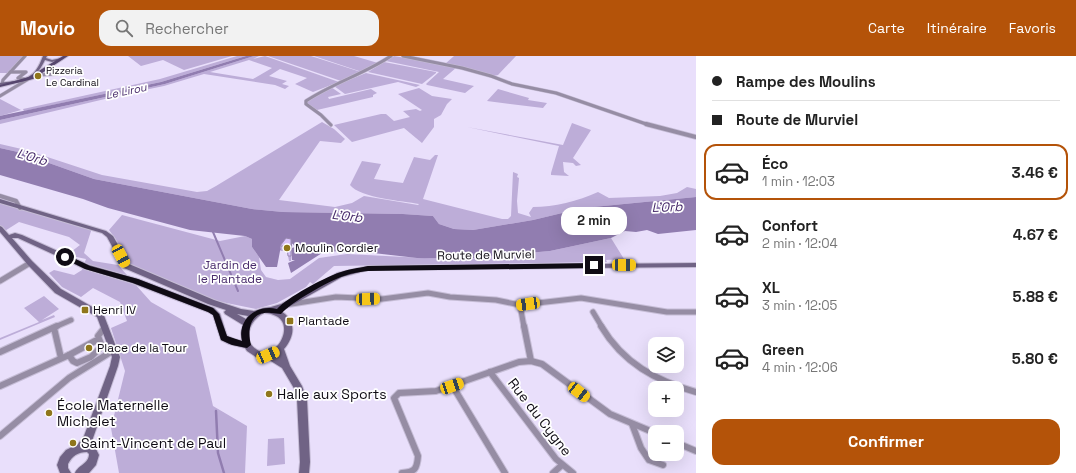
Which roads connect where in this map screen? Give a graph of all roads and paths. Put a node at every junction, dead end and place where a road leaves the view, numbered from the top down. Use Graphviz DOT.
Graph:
graph roads {
  1 [pos="25,56"];
  2 [pos="66,56"];
  3 [pos="391,56"];
  4 [pos="403,56"];
  5 [pos="45,57"];
  6 [pos="61,59"];
  7 [pos="10,72"];
  8 [pos="57,74"];
  9 [pos="37,75"];
  10 [pos="7,76"];
  11 [pos="22,78"];
  12 [pos="17,83"];
  13 [pos="1,85"];
  14 [pos="0,96"];
  15 [pos="331,125"];
  16 [pos="696,137"];
  17 [pos="0,196"];
  18 [pos="0,201"];
  19 [pos="20,208"];
  20 [pos="0,228"];
  21 [pos="8,237"];
  22 [pos="30,263"];
  23 [pos="696,264"];
  24 [pos="0,281"];
  25 [pos="211,302"];
  26 [pos="284,306"];
  27 [pos="520,306"];
  28 [pos="274,311"];
  29 [pos="593,312"];
  30 [pos="696,312"];
  31 [pos="256,314"];
  32 [pos="71,320"];
  33 [pos="104,327"];
  34 [pos="54,328"];
  35 [pos="246,328"];
  36 [pos="222,336"];
  37 [pos="95,341"];
  38 [pos="247,345"];
  39 [pos="280,349"];
  40 [pos="114,350"];
  41 [pos="0,352"];
  42 [pos="69,355"];
  43 [pos="268,355"];
  44 [pos="61,358"];
  45 [pos="531,361"];
  46 [pos="286,367"];
  47 [pos="490,372"];
  48 [pos="0,386"];
  49 [pos="452,386"];
  50 [pos="696,392"];
  51 [pos="632,424"];
  52 [pos="648,430"];
  53 [pos="0,436"];
  54 [pos="684,445"];
  55 [pos="85,448"];
  56 [pos="696,451"];
  57 [pos="305,462"];
  58 [pos="663,465"];
  59 [pos="562,466"];
  60 [pos="89,470"];
  61 [pos="62,471"];
  62 [pos="80,473"];
  63 [pos="304,473"];
  64 [pos="309,473"];
  65 [pos="402,473"];
  66 [pos="505,473"];
  67 [pos="553,473"];
  68 [pos="573,473"];
  1 -- 7 [label="street"];
  2 -- 6 [label="main road"];
  3 -- 15 [label="street"];
  4 -- 16 [label="street"];
  5 -- 6 [label="main road"];
  5 -- 11 [label="main road"];
  6 -- 9 [label="main road"];
  7 -- 10 [label="street"];
  7 -- 11 [label="street"];
  8 -- 9 [label="street"];
  9 -- 12 [label="main road"];
  10 -- 11 [label="street"];
  10 -- 13 [label="street"];
  11 -- 13 [label="main road"];
  12 -- 13 [label="main road"];
  12 -- 14 [label="street"];
  17 -- 19 [label="street"];
  18 -- 19 [label="main road"];
  19 -- 25 [label="main road"];
  20 -- 21 [label="main road"];
  21 -- 22 [label="main road"];
  21 -- 36 [label="main road"];
  22 -- 24 [label="street"];
  22 -- 33 [label="main road"];
  23 -- 26 [label="main road, Route de Murviel"];
  25 -- 31 [label="main road"];
  25 -- 35 [label="main road"];
  26 -- 27 [label="street"];
  26 -- 28 [label="main road, Route de Murviel"];
  27 -- 30 [label="street"];
  27 -- 45 [label="street"];
  28 -- 31 [label="main road"];
  28 -- 39 [label="main road"];
  29 -- 50 [label="street"];
  31 -- 35 [label="main road"];
  32 -- 34 [label="street"];
  33 -- 40 [label="main road"];
  33 -- 42 [label="street"];
  34 -- 41 [label="street"];
  34 -- 44 [label="street"];
  35 -- 36 [label="main road"];
  35 -- 38 [label="main road"];
  36 -- 38 [label="main road"];
  37 -- 42 [label="street"];
  38 -- 43 [label="main road"];
  39 -- 43 [label="main road"];
  39 -- 46 [label="main road"];
  40 -- 53 [label="street"];
  40 -- 55 [label="main road"];
  42 -- 44 [label="street"];
  43 -- 46 [label="main road"];
  44 -- 48 [label="street"];
  45 -- 47 [label="street"];
  45 -- 51 [label="street"];
  46 -- 57 [label="main road"];
  47 -- 49 [label="street"];
  47 -- 59 [label="street, Rue du Cygne"];
  49 -- 65 [label="street"];
  49 -- 66 [label="street"];
  51 -- 52 [label="street"];
  51 -- 58 [label="street"];
  54 -- 56 [label="street"];
  55 -- 60 [label="main road"];
  55 -- 61 [label="main road"];
  57 -- 63 [label="main road"];
  57 -- 64 [label="street"];
  59 -- 67 [label="street"];
  59 -- 68 [label="street, Rue du Cygne"];
  60 -- 62 [label="main road"];
}
